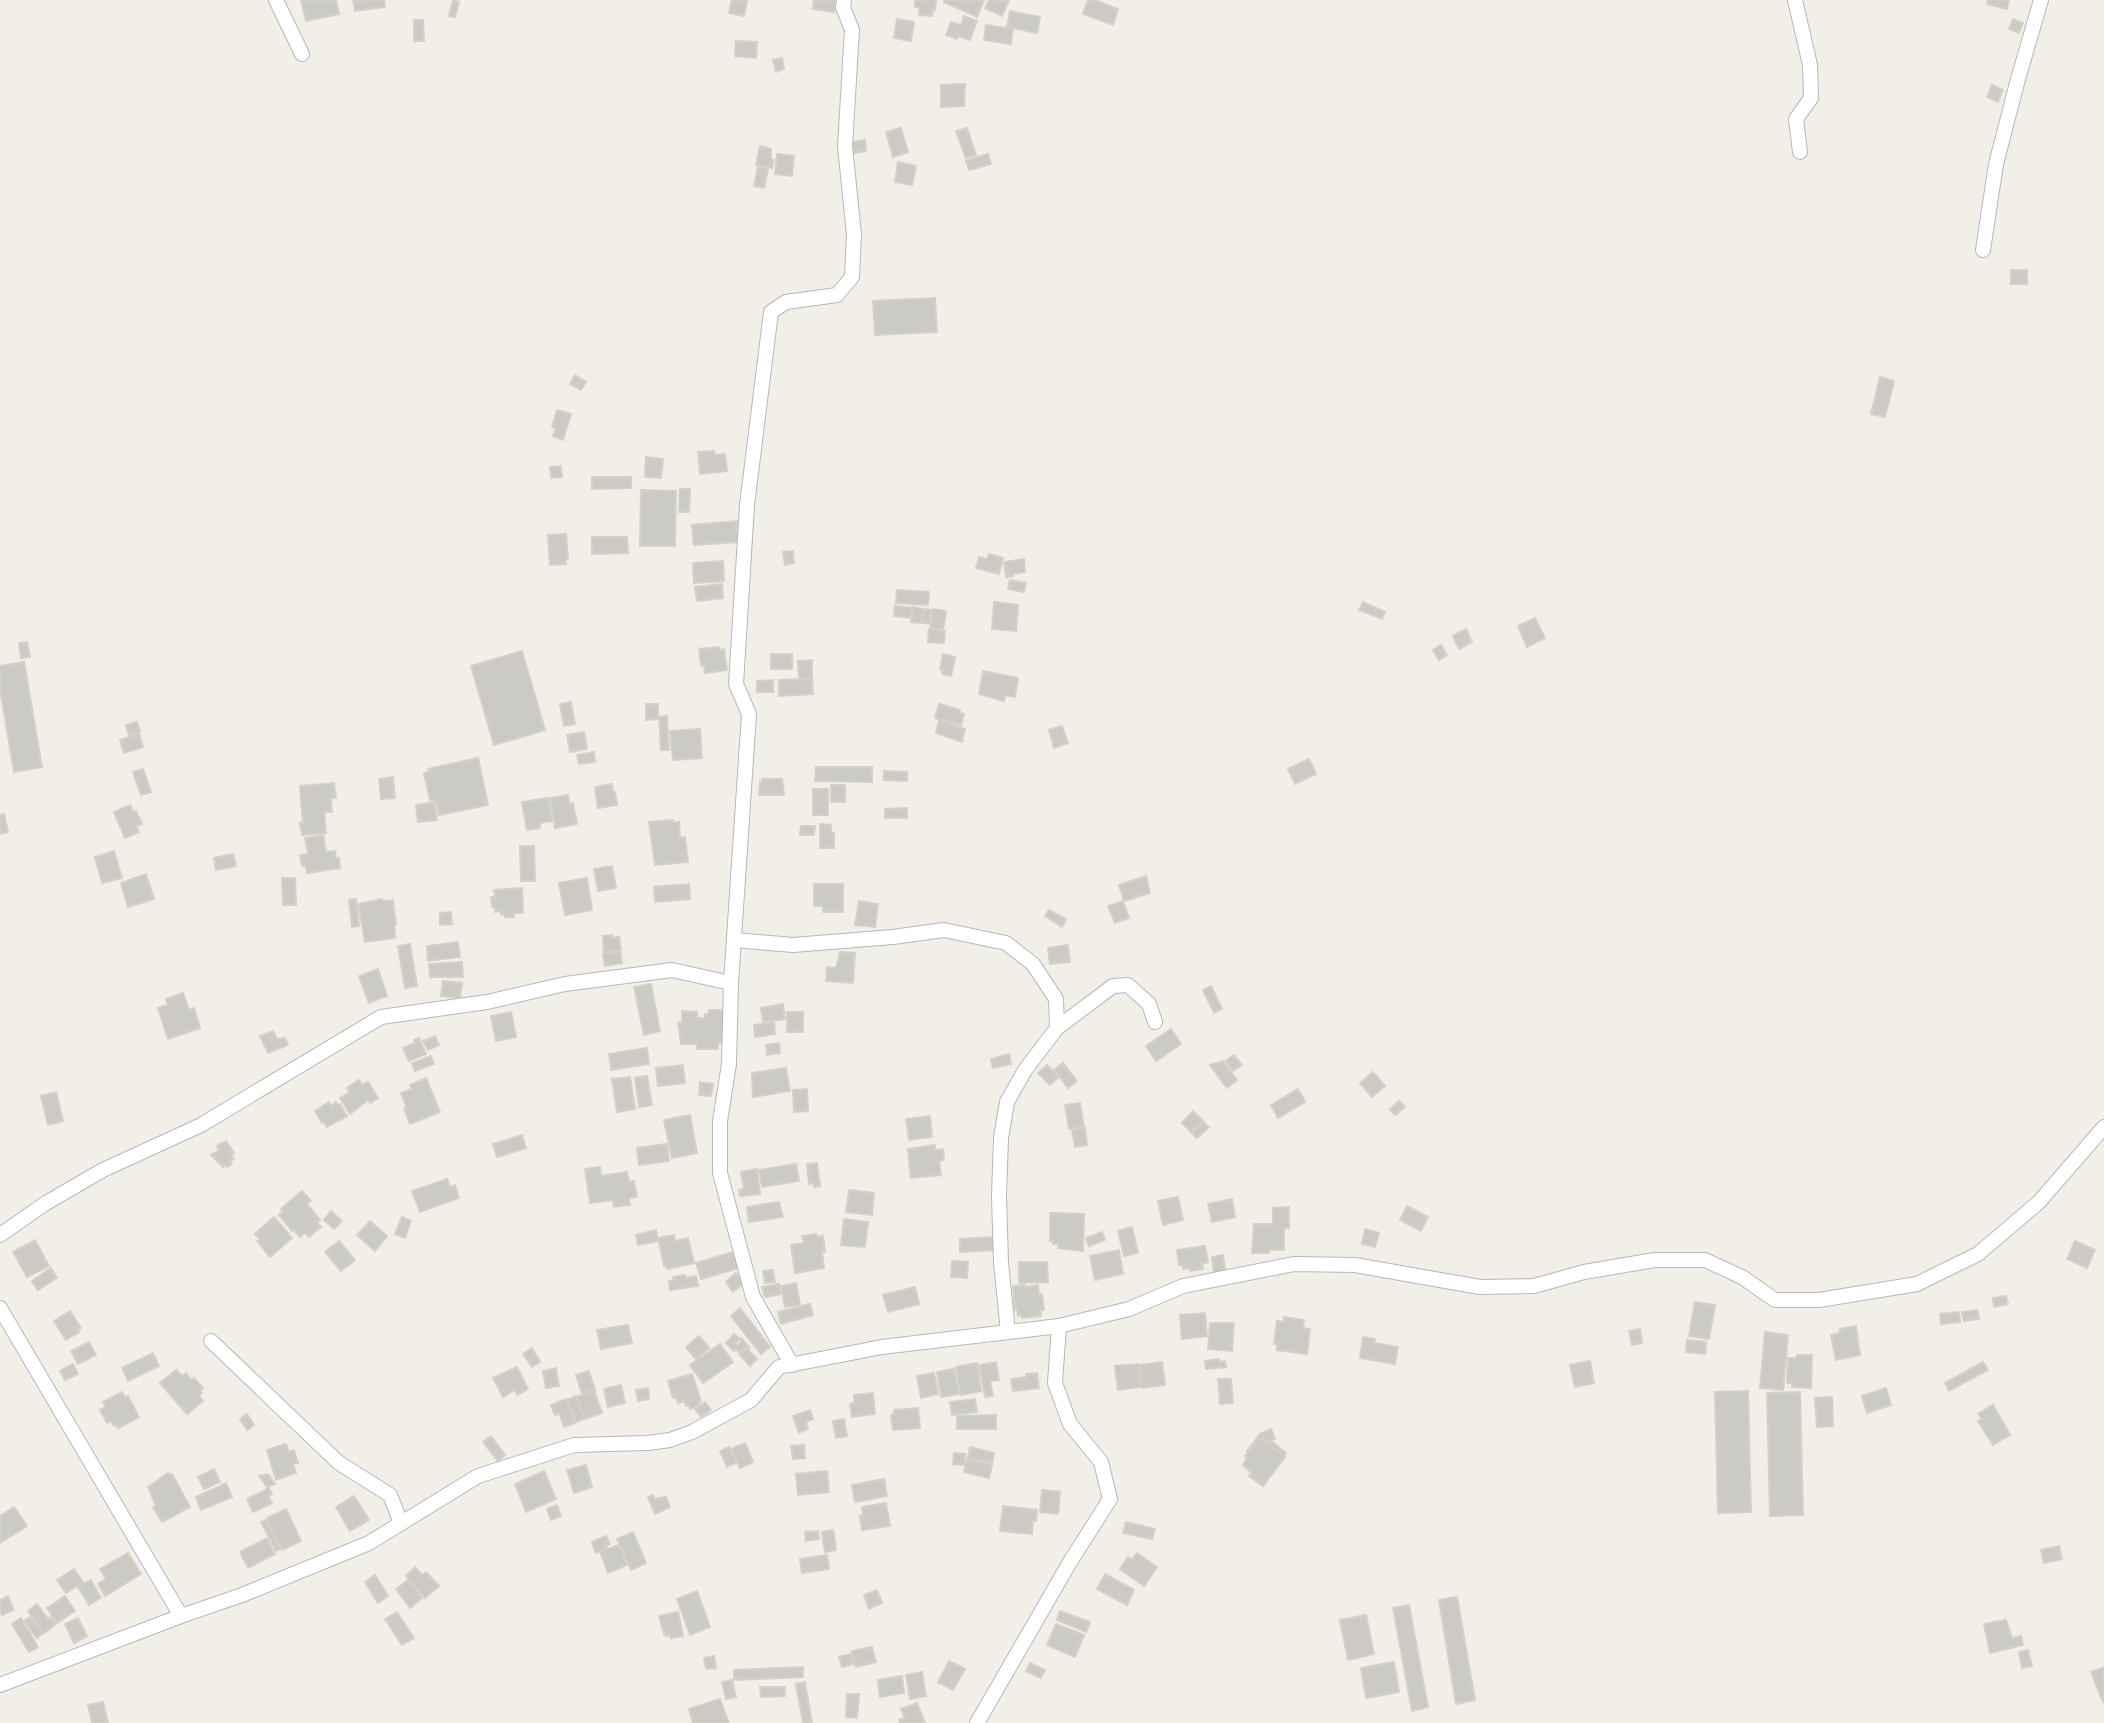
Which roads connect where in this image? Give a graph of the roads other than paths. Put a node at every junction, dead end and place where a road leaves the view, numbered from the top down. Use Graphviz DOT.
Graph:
graph roads {
  1 [pos="276,0"];
  2 [pos="844,0"];
  3 [pos="1795,0"];
  4 [pos="2041,0"];
  5 [pos="302,54"];
  6 [pos="1800,152"];
  7 [pos="1983,250"];
  8 [pos="734,940"];
  9 [pos="731,983"];
  10 [pos="1155,1022"];
  11 [pos="1057,1028"];
  12 [pos="2104,1127"];
  13 [pos="0,1235"];
  14 [pos="0,1308"];
  15 [pos="1059,1326"];
  16 [pos="1008,1332"];
  17 [pos="211,1341"];
  18 [pos="792,1365"];
  19 [pos="401,1523"];
  20 [pos="181,1616"];
  21 [pos="0,1685"];
  22 [pos="977,1723"];
  1 -- 5 [label="street"];
  2 -- 8 [label="street"];
  3 -- 6 [label="street"];
  4 -- 7 [label="street"];
  8 -- 9 [label="street"];
  8 -- 11 [label="street"];
  9 -- 13 [label="street"];
  9 -- 18 [label="street"];
  10 -- 11 [label="street"];
  11 -- 16 [label="street"];
  12 -- 15 [label="street"];
  14 -- 20 [label="street"];
  15 -- 16 [label="street"];
  15 -- 22 [label="street"];
  16 -- 18 [label="street"];
  17 -- 19 [label="street"];
  18 -- 19 [label="street"];
  19 -- 20 [label="street"];
  20 -- 21 [label="street"];
}
